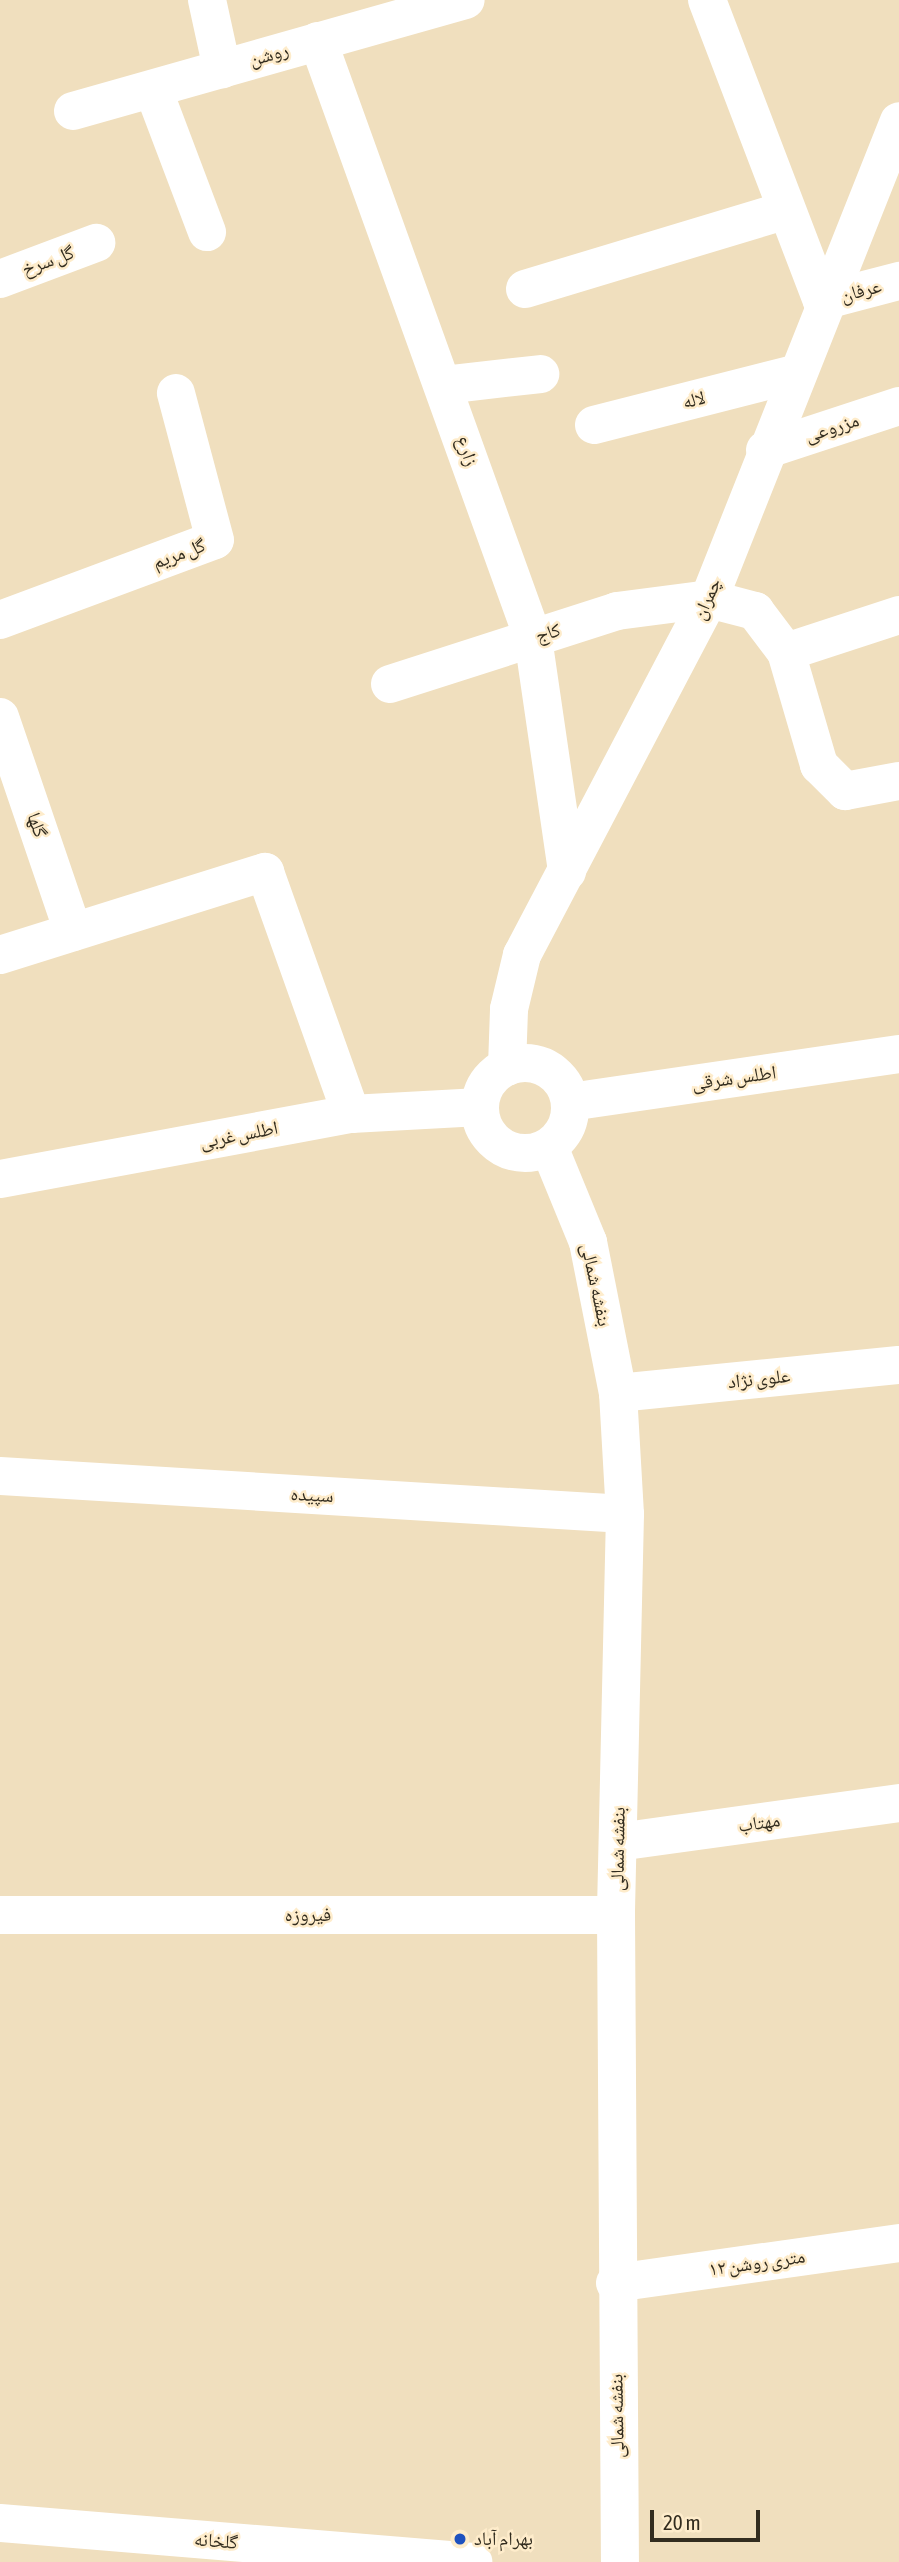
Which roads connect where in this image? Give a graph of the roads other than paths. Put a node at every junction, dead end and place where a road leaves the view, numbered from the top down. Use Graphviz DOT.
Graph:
graph roads {
  1 [pos="207,0"];
  2 [pos="466,0"];
  3 [pos="707,0"];
  4 [pos="318,41"];
  5 [pos="222,69"];
  6 [pos="153,89"];
  7 [pos="73,111"];
  8 [pos="899,121"];
  9 [pos="785,211"];
  10 [pos="207,232"];
  11 [pos="96,243"];
  12 [pos="0,279"];
  13 [pos="899,281"];
  14 [pos="525,289"];
  15 [pos="822,301"];
  16 [pos="540,374"];
  17 [pos="794,374"];
  18 [pos="444,386"];
  19 [pos="176,393"];
  20 [pos="899,406"];
  21 [pos="594,425"];
  22 [pos="765,450"];
  23 [pos="709,599"];
  24 [pos="899,615"];
  25 [pos="0,620"];
  26 [pos="533,638"];
  27 [pos="786,652"];
  28 [pos="390,684"];
  29 [pos="0,717"];
  30 [pos="899,781"];
  31 [pos="567,872"];
  32 [pos="73,932"];
  33 [pos="0,955"];
  34 [pos="899,1054"];
  35 [pos="506,1067"];
  36 [pos="570,1102"];
  37 [pos="480,1108"];
  38 [pos="351,1114"];
  39 [pos="549,1147"];
  40 [pos="0,1179"];
  41 [pos="899,1366"];
  42 [pos="618,1393"];
  43 [pos="0,1476"];
  44 [pos="625,1514"];
  45 [pos="899,1803"];
  46 [pos="618,1842"];
  47 [pos="0,1915"];
  48 [pos="616,1915"];
  49 [pos="899,2243"];
  50 [pos="615,2283"];
  51 [pos="0,2523"];
  52 [pos="473,2562"];
  53 [pos="620,2562"];
  1 -- 5 [label="street"];
  2 -- 4 [label="street, روشن"];
  3 -- 9 [label="street"];
  4 -- 5 [label="street, روشن"];
  4 -- 18 [label="street, زارع"];
  5 -- 6 [label="street, روشن"];
  6 -- 7 [label="street, روشن"];
  6 -- 10 [label="street"];
  8 -- 15 [label="street, چمران"];
  9 -- 14 [label="street"];
  9 -- 15 [label="street"];
  11 -- 12 [label="street, گل سرخ"];
  13 -- 15 [label="street, عرفان"];
  15 -- 17 [label="street, چمران"];
  16 -- 18 [label="street"];
  17 -- 21 [label="street, لاله"];
  17 -- 22 [label="street, چمران"];
  18 -- 26 [label="street, زارع"];
  19 -- 25 [label="street, گل مریم"];
  20 -- 22 [label="street, مزروعی"];
  22 -- 23 [label="street, چمران"];
  23 -- 26 [label="street, کاج"];
  23 -- 27 [label="street"];
  23 -- 31 [label="street, چمران"];
  24 -- 27 [label="street"];
  26 -- 28 [label="street, کاج"];
  26 -- 31 [label="street, زارع"];
  27 -- 30 [label="street"];
  29 -- 32 [label="street, گلها"];
  31 -- 35 [label="street, چمران"];
  32 -- 33 [label="street"];
  32 -- 38 [label="street"];
  34 -- 36 [label="street, اطلس شرقی"];
  35 -- 36 [label="street"];
  35 -- 37 [label="street"];
  36 -- 39 [label="street"];
  37 -- 38 [label="street, اطلس غربی"];
  37 -- 39 [label="street"];
  38 -- 40 [label="street, اطلس غربی"];
  39 -- 42 [label="street, بنفشه شمالی"];
  41 -- 42 [label="street, علوی نژاد"];
  42 -- 44 [label="street, بنفشه شمالی"];
  43 -- 44 [label="street, سپیده"];
  44 -- 46 [label="street, بنفشه شمالی"];
  45 -- 46 [label="street, مهتاب"];
  46 -- 48 [label="street, بنفشه شمالی"];
  47 -- 48 [label="street, فیروزه"];
  48 -- 50 [label="street, بنفشه شمالی"];
  49 -- 50 [label="street, ۱۲ متری روشن"];
  50 -- 53 [label="street, بنفشه شمالی"];
  51 -- 52 [label="street, گلخانه"];
}
